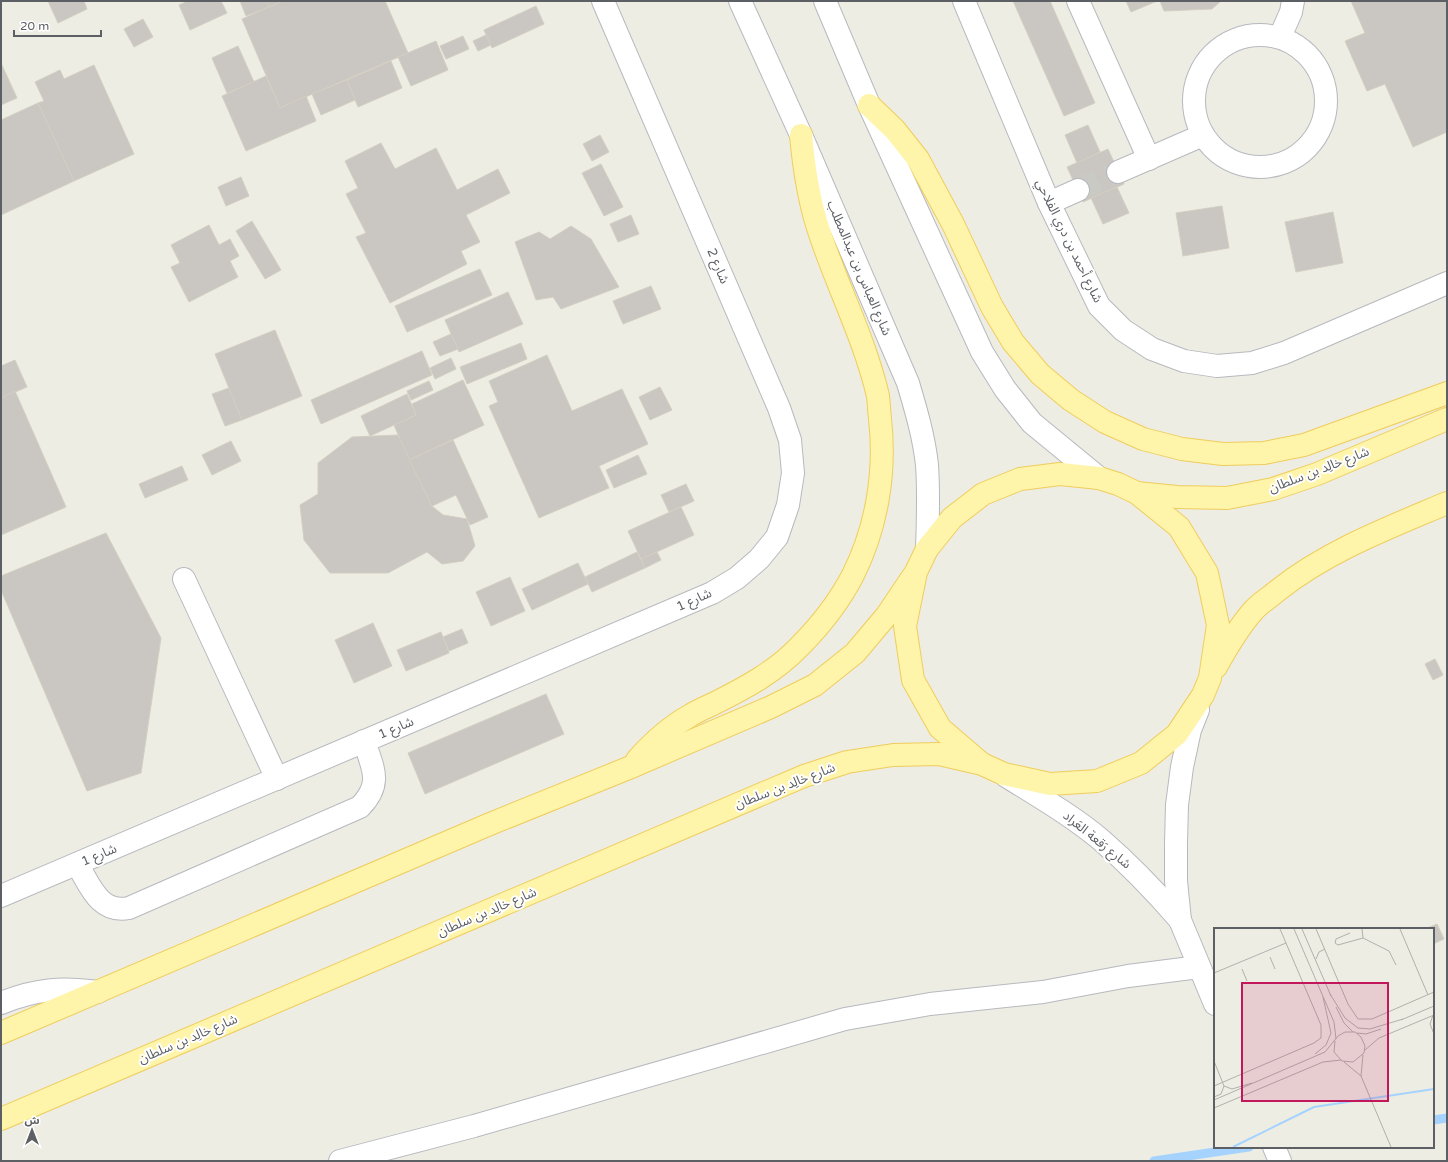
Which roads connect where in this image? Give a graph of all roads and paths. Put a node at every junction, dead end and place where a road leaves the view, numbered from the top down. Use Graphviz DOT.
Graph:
graph roads {
  1 [pos="603,1"];
  2 [pos="740,1"];
  3 [pos="825,1"];
  4 [pos="964,1"];
  5 [pos="1078,1"];
  6 [pos="1293,1"];
  7 [pos="1280,37"];
  8 [pos="869,105"];
  9 [pos="801,135"];
  10 [pos="1203,135"];
  11 [pos="1149,159"];
  12 [pos="1118,172"];
  13 [pos="1078,190"];
  14 [pos="1049,203"];
  15 [pos="1447,283"];
  16 [pos="1447,393"];
  17 [pos="1447,418"];
  18 [pos="1099,478"];
  19 [pos="1137,493"];
  20 [pos="1447,503"];
  21 [pos="777,537"];
  22 [pos="927,549"];
  23 [pos="916,572"];
  24 [pos="184,579"];
  25 [pos="1206,686"];
  26 [pos="364,742"];
  27 [pos="982,764"];
  28 [pos="631,767"];
  29 [pos="1004,774"];
  30 [pos="276,779"];
  31 [pos="77,864"];
  32 [pos="1,896"];
  33 [pos="1180,920"];
  34 [pos="1200,967"];
  35 [pos="98,992"];
  36 [pos="1214,1002"];
  37 [pos="1,1003"];
  38 [pos="1,1033"];
  39 [pos="1,1119"];
  40 [pos="1274,1148"];
  41 [pos="340,1161"];
  42 [pos="1280,1161"];
  1 -- 21 [label="street, شارع 2"];
  2 -- 9 [label="street, شارع العباس بن عبدالمطلب"];
  3 -- 8 [label="street"];
  4 -- 14 [label="street, شارع أحمد بن دري الفلاحي"];
  5 -- 11 [label="street"];
  6 -- 7 [label="street"];
  7 -- 10 [label="street"];
  7 -- 10 [label="street"];
  8 -- 16 [label="main road"];
  8 -- 18 [label="street"];
  9 -- 22 [label="street, شارع العباس بن عبدالمطلب"];
  9 -- 28 [label="main road"];
  10 -- 11 [label="street"];
  11 -- 12 [label="street"];
  13 -- 14 [label="street"];
  14 -- 15 [label="street, شارع أحمد بن دري الفلاحي"];
  17 -- 19 [label="main road, شارع خالِد بن سلطان"];
  18 -- 19 [label="main road"];
  18 -- 22 [label="main road"];
  19 -- 25 [label="main road"];
  20 -- 25 [label="main road"];
  21 -- 26 [label="street, شارع 1"];
  22 -- 23 [label="main road"];
  23 -- 27 [label="main road"];
  23 -- 28 [label="main road"];
  24 -- 30 [label="street"];
  25 -- 29 [label="main road"];
  25 -- 33 [label="street, شارع رَقعة العَراد"];
  26 -- 30 [label="street, شارع 1"];
  26 -- 31 [label="street"];
  27 -- 29 [label="main road"];
  27 -- 39 [label="main road, شارع خالِد بن سلطان"];
  28 -- 35 [label="main road"];
  29 -- 33 [label="street, شارع رَقعة العَراد"];
  30 -- 31 [label="street, شارع 1"];
  31 -- 32 [label="street, شارع 1"];
  33 -- 34 [label="street, شارع رَقعة العَراد"];
  34 -- 36 [label="street, شارع رَقعة العَراد"];
  34 -- 41 [label="street"];
  35 -- 37 [label="street"];
  35 -- 38 [label="main road"];
  40 -- 42 [label="street"];
}
